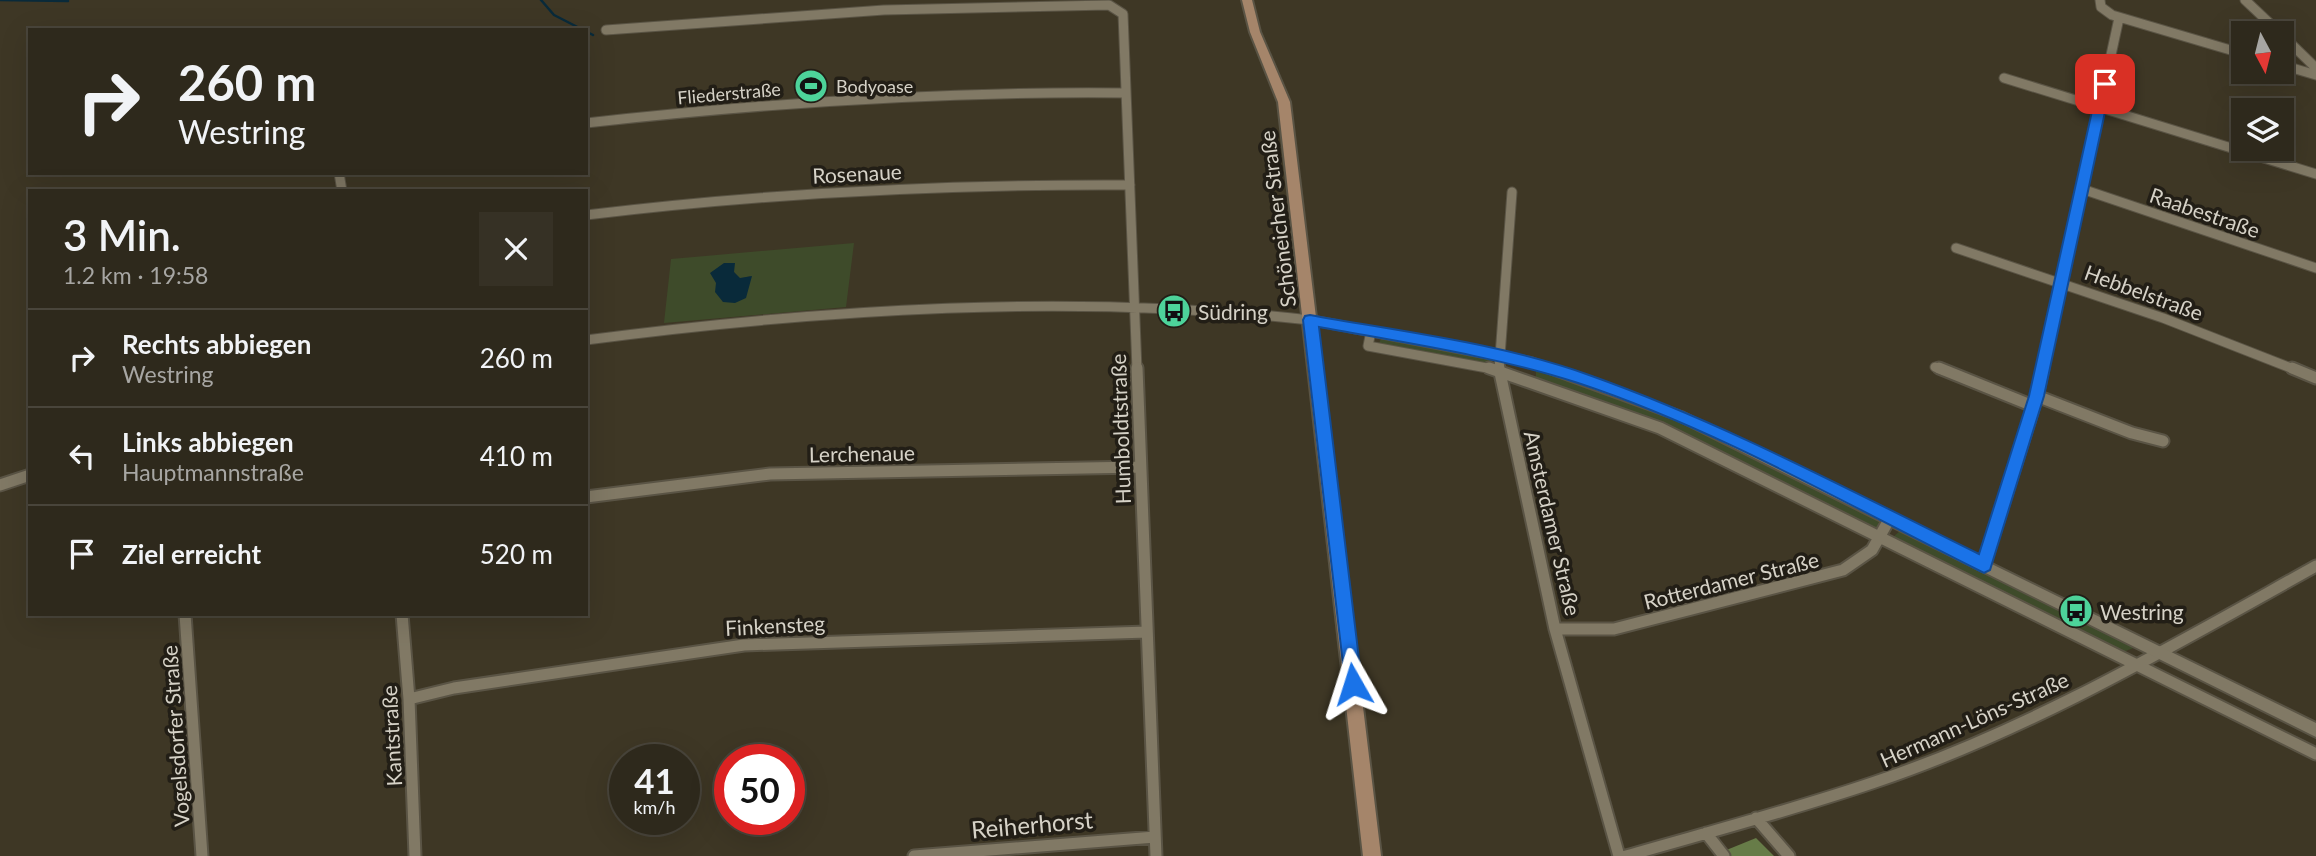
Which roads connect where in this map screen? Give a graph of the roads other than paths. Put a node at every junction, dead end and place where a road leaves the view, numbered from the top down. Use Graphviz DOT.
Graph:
graph roads {
  1 [pos="1247,0"];
  2 [pos="2100,0"];
  3 [pos="2245,0"];
  4 [pos="2119,18"];
  5 [pos="2267,21"];
  6 [pos="606,30"];
  7 [pos="2294,47"];
  8 [pos="2231,50"];
  9 [pos="2316,68"];
  10 [pos="2294,69"];
  11 [pos="2316,75"];
  12 [pos="2004,78"];
  13 [pos="1126,93"];
  14 [pos="2100,106"];
  15 [pos="588,123"];
  16 [pos="2316,174"];
  17 [pos="1130,185"];
  18 [pos="2082,189"];
  19 [pos="1512,192"];
  20 [pos="588,215"];
  21 [pos="1956,248"];
  22 [pos="2316,268"];
  23 [pos="2061,282"];
  24 [pos="1136,310"];
  25 [pos="1310,320"];
  26 [pos="1371,331"];
  27 [pos="588,340"];
  28 [pos="1498,355"];
  29 [pos="1935,367"];
  30 [pos="1497,370"];
  31 [pos="2315,376"];
  32 [pos="2035,401"];
  33 [pos="2162,441"];
  34 [pos="1140,467"];
  35 [pos="28,476"];
  36 [pos="0,485"];
  37 [pos="588,497"];
  38 [pos="1890,518"];
  39 [pos="1883,537"];
  40 [pos="1984,565"];
  41 [pos="2316,566"];
  42 [pos="185,616"];
  43 [pos="402,616"];
  44 [pos="1555,629"];
  45 [pos="1147,632"];
  46 [pos="2159,653"];
  47 [pos="2138,665"];
  48 [pos="409,699"];
  49 [pos="2316,730"];
  50 [pos="2316,754"];
  51 [pos="1756,818"];
  52 [pos="1706,833"];
  53 [pos="1155,837"];
  54 [pos="202,856"];
  55 [pos="415,856"];
  56 [pos="914,856"];
  57 [pos="1156,856"];
  58 [pos="1372,856"];
  59 [pos="1619,856"];
  60 [pos="1626,856"];
  61 [pos="1724,856"];
  62 [pos="1789,856"];
  1 -- 25 [label="main road, Schöneicher Straße"];
  2 -- 4 [label="street"];
  3 -- 5 [label="street"];
  4 -- 8 [label="street"];
  4 -- 14 [label="street"];
  6 -- 13 [label="street, Humboldtstraße"];
  7 -- 9 [label="street"];
  10 -- 11 [label="street"];
  12 -- 14 [label="street"];
  13 -- 15 [label="street, Fliederstraße"];
  13 -- 17 [label="street, Humboldtstraße"];
  14 -- 16 [label="street"];
  14 -- 18 [label="street"];
  17 -- 20 [label="street, Rosenaue"];
  17 -- 24 [label="street, Humboldtstraße"];
  18 -- 22 [label="street, Raabestraße"];
  18 -- 23 [label="street"];
  19 -- 28 [label="street, Amsterdamer Straße"];
  21 -- 23 [label="street, Hebbelstraße"];
  23 -- 31 [label="street, Hebbelstraße"];
  23 -- 32 [label="street"];
  24 -- 25 [label="street"];
  24 -- 27 [label="street"];
  24 -- 34 [label="street, Humboldtstraße"];
  25 -- 26 [label="street"];
  25 -- 58 [label="main road, Schöneicher Straße"];
  26 -- 28 [label="street"];
  26 -- 30 [label="street"];
  28 -- 30 [label="street, Amsterdamer Straße"];
  28 -- 38 [label="street"];
  29 -- 32 [label="street"];
  30 -- 39 [label="street"];
  30 -- 44 [label="street, Amsterdamer Straße"];
  32 -- 33 [label="street"];
  32 -- 40 [label="street"];
  34 -- 37 [label="street, Lerchenaue"];
  34 -- 45 [label="street, Humboldtstraße"];
  35 -- 36 [label="street"];
  38 -- 39 [label="street, Rotterdamer Straße"];
  38 -- 40 [label="street"];
  39 -- 44 [label="street, Rotterdamer Straße"];
  39 -- 47 [label="street"];
  40 -- 46 [label="street"];
  41 -- 46 [label="street, Hermann-Löns-Straße"];
  42 -- 54 [label="street, Vogelsdorfer Straße"];
  43 -- 48 [label="street, Kantstraße"];
  44 -- 59 [label="street, Amsterdamer Straße"];
  45 -- 48 [label="street, Finkensteg"];
  45 -- 53 [label="street, Humboldtstraße"];
  46 -- 47 [label="street, Hermann-Löns-Straße"];
  46 -- 49 [label="street"];
  47 -- 50 [label="street"];
  47 -- 51 [label="street, Hermann-Löns-Straße"];
  48 -- 55 [label="street, Kantstraße"];
  51 -- 52 [label="street, Hermann-Löns-Straße"];
  51 -- 62 [label="street"];
  52 -- 60 [label="street, Hermann-Löns-Straße"];
  52 -- 61 [label="street"];
  53 -- 56 [label="street, Reiherhorst"];
  53 -- 57 [label="street, Humboldtstraße"];
}
